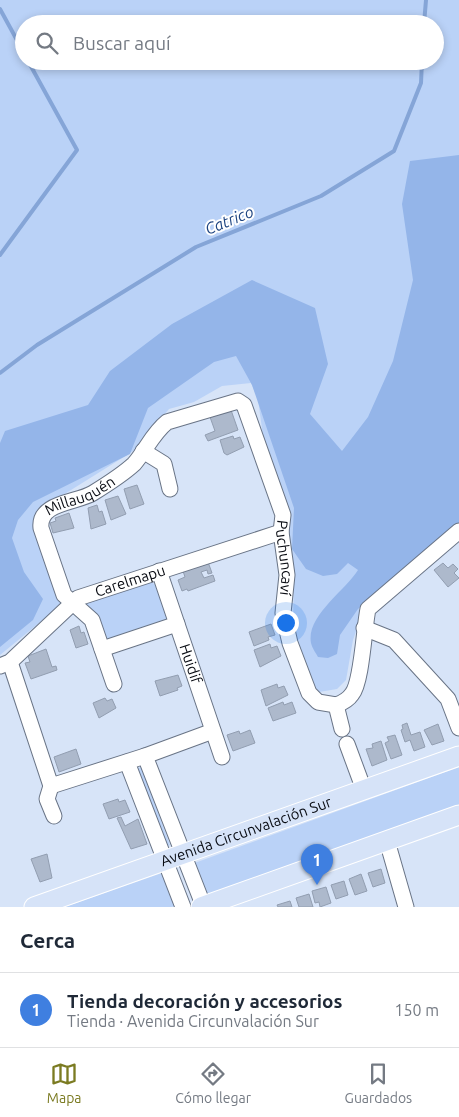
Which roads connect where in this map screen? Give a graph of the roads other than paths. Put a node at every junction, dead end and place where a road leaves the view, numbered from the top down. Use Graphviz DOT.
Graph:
graph roads {
  1 [pos="238,401"];
  2 [pos="142,451"];
  3 [pos="170,489"];
  4 [pos="459,531"];
  5 [pos="281,532"];
  6 [pos="159,571"];
  7 [pos="72,603"];
  8 [pos="177,624"];
  9 [pos="364,628"];
  10 [pos="102,649"];
  11 [pos="5,664"];
  12 [pos="114,684"];
  13 [pos="336,705"];
  14 [pos="459,728"];
  15 [pos="213,731"];
  16 [pos="145,756"];
  17 [pos="459,756"];
  18 [pos="222,757"];
  19 [pos="127,762"];
  20 [pos="51,786"];
  21 [pos="364,790"];
  22 [pos="459,815"];
  23 [pos="54,816"];
  24 [pos="387,841"];
  25 [pos="183,854"];
  26 [pos="165,860"];
  27 [pos="34,907"];
  28 [pos="183,907"];
  29 [pos="203,907"];
  30 [pos="406,907"];
  1 -- 2 [label="street, Millauquén"];
  1 -- 5 [label="street, Puchuncaví"];
  2 -- 3 [label="street"];
  2 -- 7 [label="street, Millauquén"];
  4 -- 9 [label="street"];
  5 -- 6 [label="street, Carelmapu"];
  5 -- 13 [label="street, Puchuncaví"];
  6 -- 7 [label="street, Carelmapu"];
  6 -- 8 [label="street, Huidif"];
  7 -- 10 [label="street"];
  7 -- 11 [label="street, Carelmapu"];
  8 -- 10 [label="street"];
  8 -- 15 [label="street, Huidif"];
  9 -- 13 [label="street"];
  9 -- 14 [label="street"];
  10 -- 12 [label="street"];
  11 -- 20 [label="street"];
  13 -- 21 [label="street"];
  15 -- 16 [label="street"];
  15 -- 18 [label="street, Huidif"];
  16 -- 19 [label="street"];
  16 -- 25 [label="street"];
  17 -- 21 [label="main road, Avenida Circunvalación Sur"];
  19 -- 20 [label="street"];
  19 -- 26 [label="street"];
  20 -- 23 [label="street"];
  21 -- 25 [label="main road, Avenida Circunvalación Sur"];
  22 -- 24 [label="main road"];
  24 -- 29 [label="main road"];
  24 -- 30 [label="street"];
  25 -- 26 [label="main road, Avenida Circunvalación Sur"];
  25 -- 29 [label="street"];
  26 -- 27 [label="main road, Avenida Circunvalación Sur"];
  26 -- 28 [label="street"];
}
